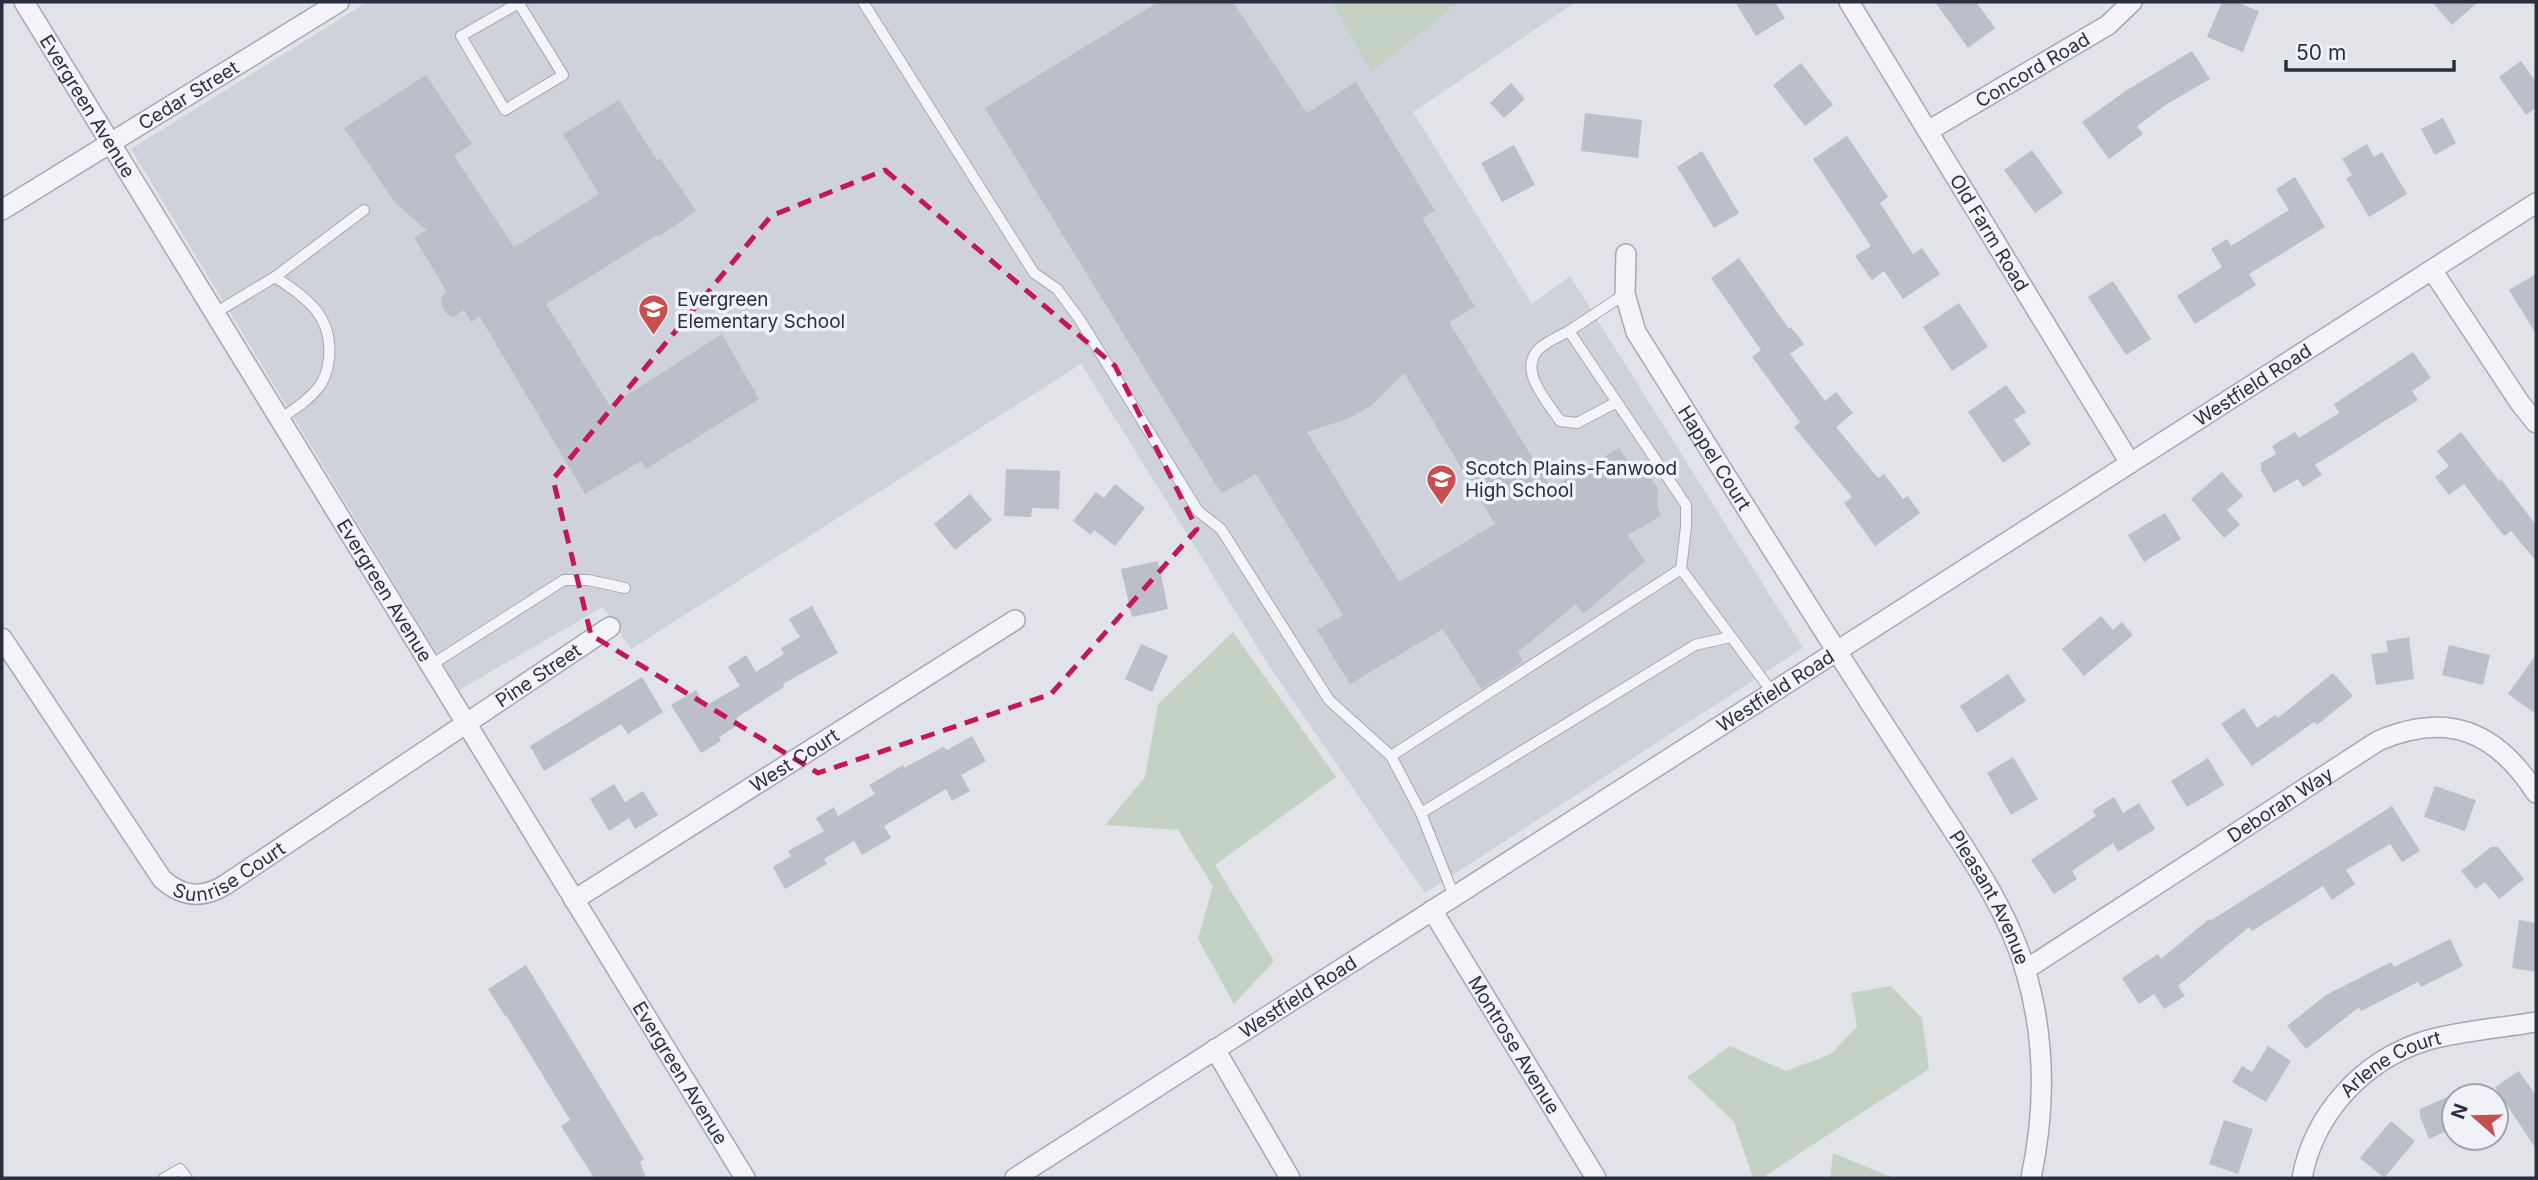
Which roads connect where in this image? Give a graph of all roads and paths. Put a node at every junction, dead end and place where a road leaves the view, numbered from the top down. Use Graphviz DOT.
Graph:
graph roads {
  1 [pos="24,2"];
  2 [pos="339,2"];
  3 [pos="863,2"];
  4 [pos="1849,2"];
  5 [pos="2132,2"];
  6 [pos="518,3"];
  7 [pos="1928,131"];
  8 [pos="111,144"];
  9 [pos="2536,203"];
  10 [pos="2,210"];
  11 [pos="364,210"];
  12 [pos="1626,254"];
  13 [pos="2432,270"];
  14 [pos="275,277"];
  15 [pos="1625,293"];
  16 [pos="215,313"];
  17 [pos="1569,331"];
  18 [pos="1616,402"];
  19 [pos="280,419"];
  20 [pos="2536,423"];
  21 [pos="2130,463"];
  22 [pos="1681,569"];
  23 [pos="625,588"];
  24 [pos="1015,620"];
  25 [pos="610,627"];
  26 [pos="2,638"];
  27 [pos="1731,638"];
  28 [pos="1836,651"];
  29 [pos="431,665"];
  30 [pos="1772,692"];
  31 [pos="466,722"];
  32 [pos="1391,756"];
  33 [pos="2536,793"];
  34 [pos="1421,813"];
  35 [pos="1454,896"];
  36 [pos="575,900"];
  37 [pos="1432,910"];
  38 [pos="2025,970"];
  39 [pos="2536,1022"];
  40 [pos="1215,1049"];
  41 [pos="164,1178"];
  42 [pos="187,1178"];
  43 [pos="746,1178"];
  44 [pos="1015,1178"];
  45 [pos="1290,1178"];
  46 [pos="1596,1178"];
  47 [pos="2031,1178"];
  48 [pos="2302,1178"];
  1 -- 8 [label="street, Evergreen Avenue"];
  2 -- 8 [label="street, Cedar Street"];
  3 -- 32 [label="lane"];
  4 -- 7 [label="street, Old Farm Road"];
  5 -- 7 [label="street, Concord Road"];
  6 -- 6 [label="lane"];
  7 -- 21 [label="street, Old Farm Road"];
  8 -- 10 [label="street, Cedar Street"];
  8 -- 16 [label="street, Evergreen Avenue"];
  9 -- 13 [label="street, Westfield Road"];
  11 -- 14 [label="lane"];
  12 -- 15 [label="street, Happel Court"];
  13 -- 20 [label="street"];
  13 -- 21 [label="street, Westfield Road"];
  14 -- 16 [label="lane"];
  14 -- 19 [label="lane"];
  15 -- 17 [label="lane"];
  15 -- 28 [label="street, Happel Court"];
  16 -- 19 [label="street, Evergreen Avenue"];
  17 -- 18 [label="lane"];
  17 -- 18 [label="lane"];
  18 -- 22 [label="lane"];
  19 -- 29 [label="street, Evergreen Avenue"];
  21 -- 28 [label="street, Westfield Road"];
  22 -- 27 [label="lane"];
  22 -- 32 [label="lane"];
  23 -- 29 [label="lane"];
  24 -- 36 [label="street, West Court"];
  25 -- 31 [label="street, Pine Street"];
  26 -- 31 [label="street, Sunrise Court"];
  27 -- 30 [label="lane"];
  27 -- 34 [label="lane"];
  28 -- 30 [label="street, Westfield Road"];
  28 -- 38 [label="street, Pleasant Avenue"];
  29 -- 31 [label="street, Evergreen Avenue"];
  30 -- 35 [label="street, Westfield Road"];
  31 -- 36 [label="street, Evergreen Avenue"];
  32 -- 34 [label="lane"];
  33 -- 38 [label="street, Deborah Way"];
  34 -- 35 [label="lane"];
  35 -- 37 [label="street, Westfield Road"];
  36 -- 43 [label="street, Evergreen Avenue"];
  37 -- 40 [label="street, Westfield Road"];
  37 -- 46 [label="street, Montrose Avenue"];
  38 -- 47 [label="street, Pleasant Avenue"];
  39 -- 48 [label="street, Arlene Court"];
  40 -- 44 [label="street, Westfield Road"];
  40 -- 45 [label="street"];
  41 -- 42 [label="lane"];
}
